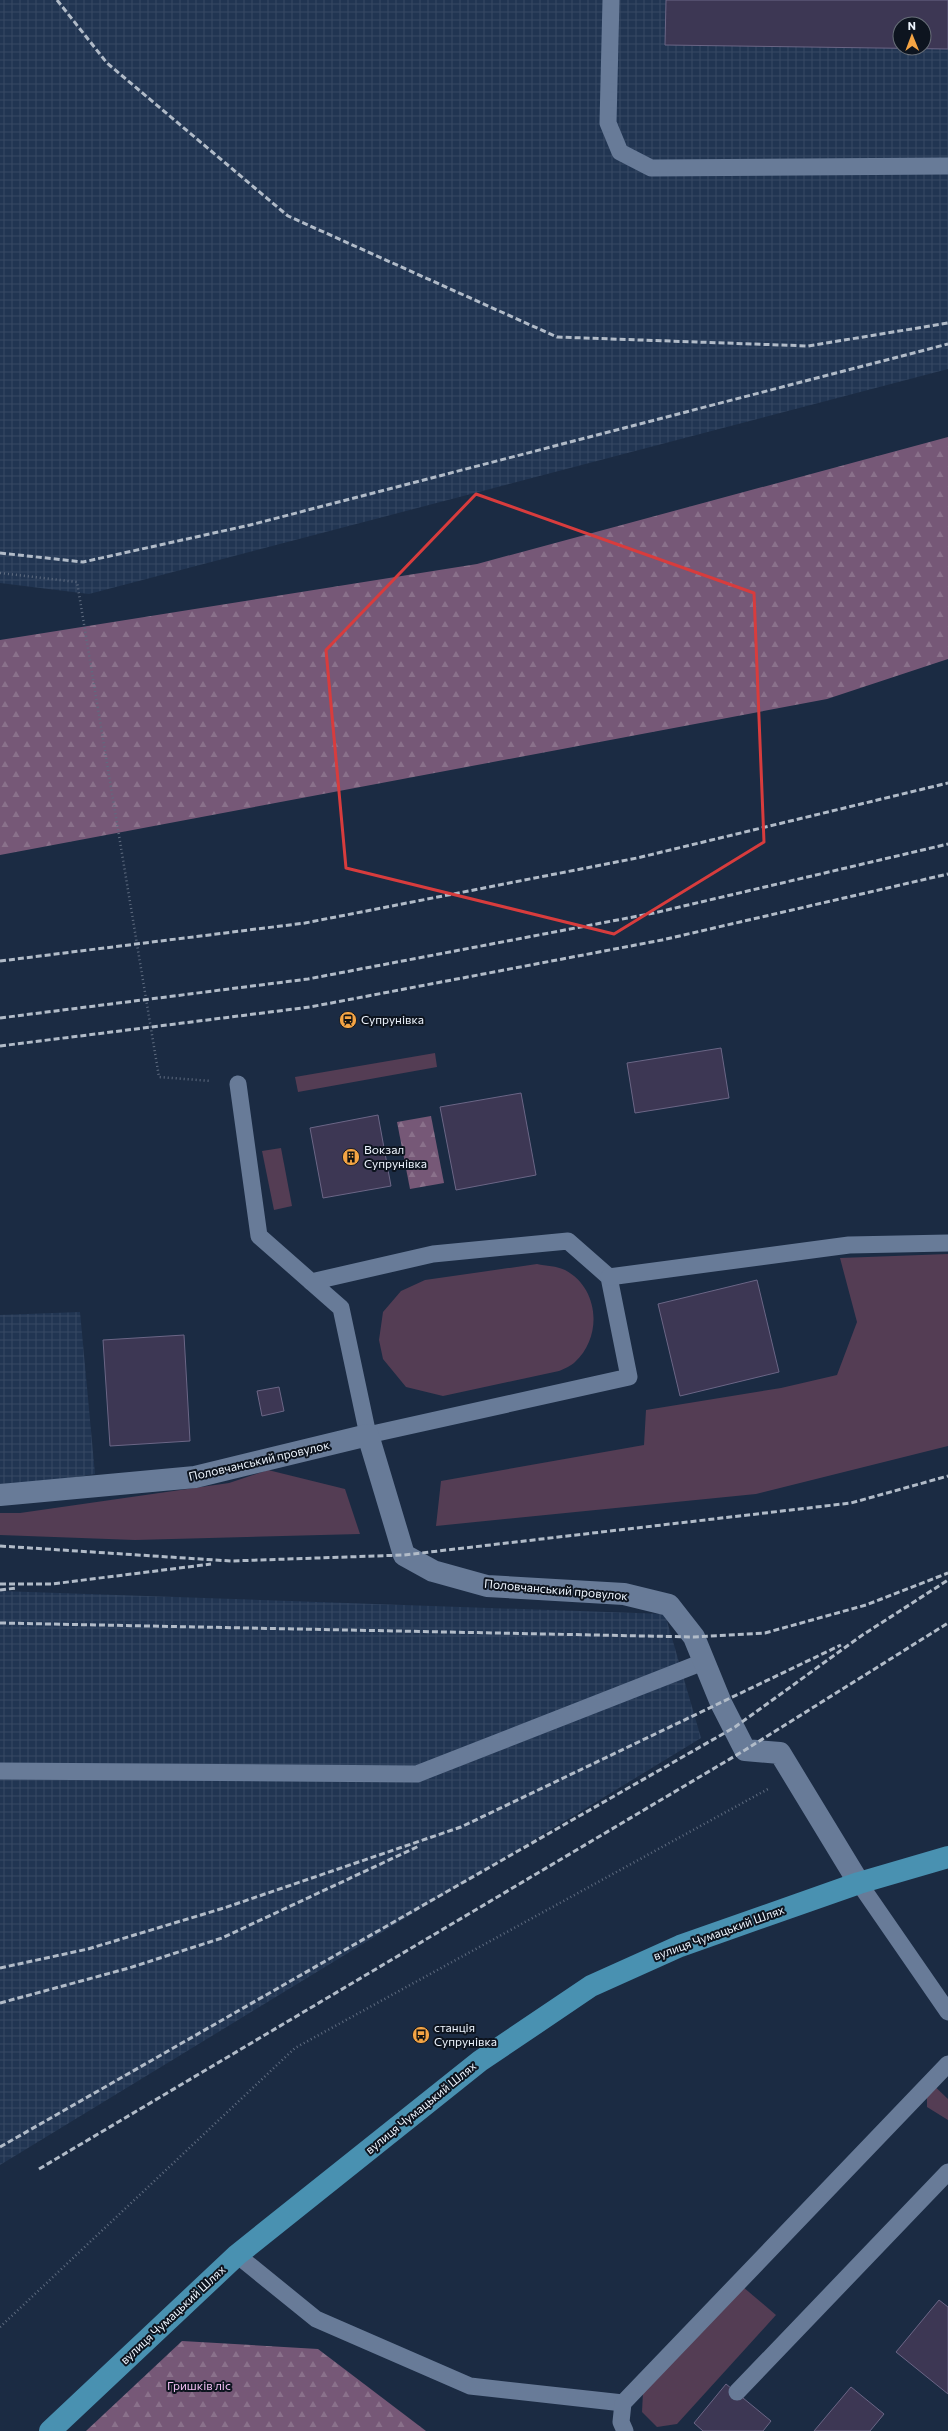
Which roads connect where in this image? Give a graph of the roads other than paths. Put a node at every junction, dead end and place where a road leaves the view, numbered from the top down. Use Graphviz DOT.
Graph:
graph roads {
  1 [pos="611,0"];
  2 [pos="948,166"];
  3 [pos="238,1084"];
  4 [pos="948,1243"];
  5 [pos="609,1277"];
  6 [pos="310,1282"];
  7 [pos="368,1434"];
  8 [pos="0,1495"];
  9 [pos="703,1662"];
  10 [pos="0,1771"];
  11 [pos="948,1857"];
  12 [pos="859,1883"];
  13 [pos="948,2012"];
  14 [pos="948,2064"];
  15 [pos="948,2172"];
  16 [pos="237,2255"];
  17 [pos="737,2392"];
  18 [pos="623,2403"];
  19 [pos="50,2431"];
  20 [pos="625,2431"];
  1 -- 2 [label="lane"];
  3 -- 6 [label="lane"];
  4 -- 5 [label="lane"];
  5 -- 6 [label="lane"];
  5 -- 7 [label="lane"];
  6 -- 7 [label="lane"];
  7 -- 8 [label="street, Половчанський провулок"];
  7 -- 9 [label="street, Половчанський провулок"];
  9 -- 10 [label="lane"];
  9 -- 12 [label="street, Половчанський провулок"];
  11 -- 12 [label="main road, вулиця Чумацький Шлях"];
  12 -- 13 [label="lane"];
  12 -- 16 [label="main road, вулиця Чумацький Шлях"];
  14 -- 18 [label="lane"];
  15 -- 17 [label="lane"];
  16 -- 18 [label="lane"];
  16 -- 19 [label="main road, вулиця Чумацький Шлях"];
  18 -- 20 [label="lane"];
}
